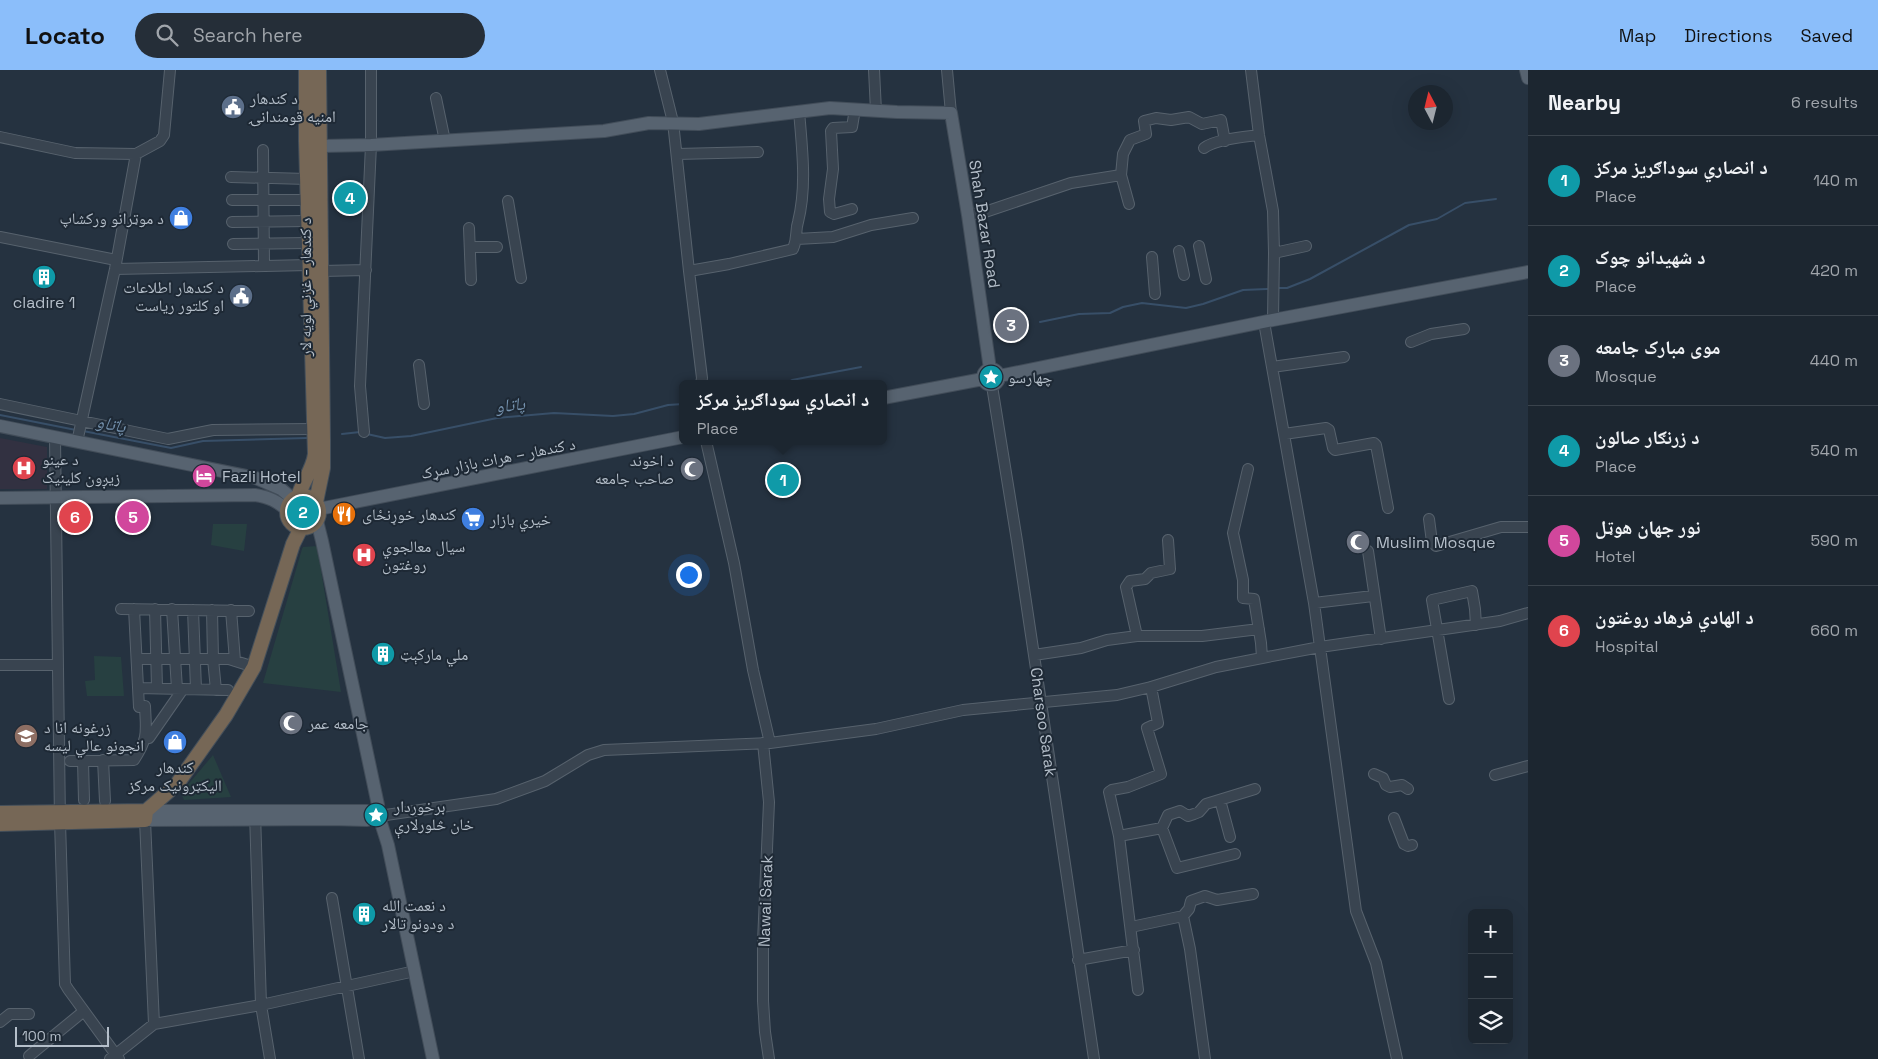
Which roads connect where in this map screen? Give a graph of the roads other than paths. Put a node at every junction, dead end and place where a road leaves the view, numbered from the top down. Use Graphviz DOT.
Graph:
graph roads {
  1 [pos="170,70"];
  2 [pos="306,70"];
  3 [pos="319,70"];
  4 [pos="370,70"];
  5 [pos="660,70"];
  6 [pos="874,70"];
  7 [pos="947,70"];
  8 [pos="1251,70"];
  9 [pos="1526,70"];
  10 [pos="1528,78"];
  11 [pos="436,98"];
  12 [pos="855,109"];
  13 [pos="800,111"];
  14 [pos="876,111"];
  15 [pos="951,113"];
  16 [pos="673,122"];
  17 [pos="1259,135"];
  18 [pos="0,137"];
  19 [pos="445,141"];
  20 [pos="1225,141"];
  21 [pos="371,145"];
  22 [pos="321,146"];
  23 [pos="1204,148"];
  24 [pos="263,150"];
  25 [pos="758,152"];
  26 [pos="136,154"];
  27 [pos="677,154"];
  28 [pos="1121,175"];
  29 [pos="231,177"];
  30 [pos="262,178"];
  31 [pos="307,179"];
  32 [pos="232,200"];
  33 [pos="263,200"];
  34 [pos="308,200"];
  35 [pos="508,201"];
  36 [pos="1129,204"];
  37 [pos="852,209"];
  38 [pos="968,215"];
  39 [pos="912,218"];
  40 [pos="308,221"];
  41 [pos="232,222"];
  42 [pos="263,222"];
  43 [pos="469,228"];
  44 [pos="0,237"];
  45 [pos="797,240"];
  46 [pos="264,243"];
  47 [pos="308,243"];
  48 [pos="233,244"];
  49 [pos="1199,246"];
  50 [pos="1306,246"];
  51 [pos="470,247"];
  52 [pos="497,247"];
  53 [pos="1179,251"];
  54 [pos="1274,253"];
  55 [pos="1152,257"];
  56 [pos="115,264"];
  57 [pos="309,264"];
  58 [pos="264,265"];
  59 [pos="366,270"];
  60 [pos="322,271"];
  61 [pos="689,271"];
  62 [pos="1528,272"];
  63 [pos="1184,275"];
  64 [pos="521,278"];
  65 [pos="1206,279"];
  66 [pos="471,280"];
  67 [pos="1155,294"];
  68 [pos="1268,321"];
  69 [pos="1464,329"];
  70 [pos="1411,342"];
  71 [pos="1344,357"];
  72 [pos="419,364"];
  73 [pos="1272,367"];
  74 [pos="991,377"];
  75 [pos="702,380"];
  76 [pos="887,397"];
  77 [pos="0,404"];
  78 [pos="424,404"];
  79 [pos="81,423"];
  80 [pos="0,426"];
  81 [pos="314,429"];
  82 [pos="364,432"];
  83 [pos="1284,434"];
  84 [pos="55,438"];
  85 [pos="679,439"];
  86 [pos="77,440"];
  87 [pos="707,445"];
  88 [pos="1248,469"];
  89 [pos="56,497"];
  90 [pos="0,498"];
  91 [pos="293,502"];
  92 [pos="1388,508"];
  93 [pos="317,511"];
  94 [pos="1429,519"];
  95 [pos="1528,527"];
  96 [pos="301,528"];
  97 [pos="1168,540"];
  98 [pos="1368,551"];
  99 [pos="1373,596"];
  100 [pos="1314,603"];
  101 [pos="121,609"];
  102 [pos="134,609"];
  103 [pos="155,609"];
  104 [pos="172,610"];
  105 [pos="194,610"];
  106 [pos="212,610"];
  107 [pos="231,610"];
  108 [pos="249,611"];
  109 [pos="1528,613"];
  110 [pos="1476,625"];
  111 [pos="1259,629"];
  112 [pos="1437,631"];
  113 [pos="1137,636"];
  114 [pos="1381,639"];
  115 [pos="1320,647"];
  116 [pos="1034,655"];
  117 [pos="1262,658"];
  118 [pos="137,659"];
  119 [pos="156,659"];
  120 [pos="175,659"];
  121 [pos="194,659"];
  122 [pos="213,659"];
  123 [pos="235,661"];
  124 [pos="57,665"];
  125 [pos="0,666"];
  126 [pos="254,667"];
  127 [pos="1151,687"];
  128 [pos="138,688"];
  129 [pos="157,688"];
  130 [pos="180,689"];
  131 [pos="196,689"];
  132 [pos="216,690"];
  133 [pos="228,690"];
  134 [pos="1449,699"];
  135 [pos="1041,703"];
  136 [pos="149,738"];
  137 [pos="767,743"];
  138 [pos="103,760"];
  139 [pos="70,761"];
  140 [pos="83,761"];
  141 [pos="1528,766"];
  142 [pos="1374,774"];
  143 [pos="1495,775"];
  144 [pos="1408,789"];
  145 [pos="1255,790"];
  146 [pos="84,800"];
  147 [pos="1220,800"];
  148 [pos="105,801"];
  149 [pos="0,813"];
  150 [pos="255,815"];
  151 [pos="376,815"];
  152 [pos="146,816"];
  153 [pos="60,817"];
  154 [pos="1394,818"];
  155 [pos="0,824"];
  156 [pos="1162,828"];
  157 [pos="1119,836"];
  158 [pos="1230,837"];
  159 [pos="1412,845"];
  160 [pos="1235,854"];
  161 [pos="1253,894"];
  162 [pos="332,898"];
  163 [pos="1182,916"];
  164 [pos="1131,926"];
  165 [pos="1134,950"];
  166 [pos="1078,960"];
  167 [pos="415,971"];
  168 [pos="346,987"];
  169 [pos="1138,990"];
  170 [pos="261,1005"];
  171 [pos="84,1011"];
  172 [pos="29,1014"];
  173 [pos="0,1022"];
  174 [pos="154,1024"];
  175 [pos="29,1056"];
  176 [pos="115,1058"];
  177 [pos="270,1059"];
  178 [pos="360,1059"];
  179 [pos="433,1059"];
  180 [pos="769,1059"];
  181 [pos="1094,1059"];
  182 [pos="1205,1059"];
  183 [pos="1397,1059"];
  1 -- 26 [label="street"];
  2 -- 31 [label="highway, د کندهار - غزني لويه لار"];
  3 -- 22 [label="highway, د کندهار - غزني لويه لار"];
  4 -- 21 [label="street"];
  5 -- 16 [label="street"];
  6 -- 14 [label="street"];
  7 -- 15 [label="street"];
  8 -- 17 [label="street"];
  9 -- 10 [label="main road"];
  11 -- 19 [label="street"];
  12 -- 13 [label="main road"];
  12 -- 14 [label="main road"];
  12 -- 37 [label="street"];
  13 -- 16 [label="main road"];
  13 -- 45 [label="street"];
  14 -- 15 [label="main road"];
  15 -- 38 [label="main road, Shah Bazar Road"];
  16 -- 19 [label="main road"];
  16 -- 27 [label="street"];
  17 -- 20 [label="street"];
  17 -- 54 [label="street"];
  18 -- 26 [label="street"];
  19 -- 21 [label="main road"];
  20 -- 23 [label="street"];
  20 -- 28 [label="street"];
  21 -- 22 [label="main road"];
  21 -- 59 [label="street"];
  22 -- 60 [label="highway, د کندهار - غزني لويه لار"];
  24 -- 30 [label="street"];
  25 -- 27 [label="street"];
  26 -- 56 [label="street"];
  27 -- 61 [label="street"];
  28 -- 36 [label="street"];
  28 -- 38 [label="street"];
  29 -- 30 [label="street"];
  30 -- 31 [label="street"];
  30 -- 33 [label="street"];
  31 -- 34 [label="highway, د کندهار - غزني لويه لار"];
  32 -- 33 [label="street"];
  33 -- 34 [label="street"];
  33 -- 42 [label="street"];
  34 -- 40 [label="highway, د کندهار - غزني لويه لار"];
  35 -- 64 [label="street"];
  38 -- 74 [label="main road, Shah Bazar Road"];
  39 -- 45 [label="street"];
  40 -- 42 [label="street"];
  40 -- 47 [label="highway, د کندهار - غزني لويه لار"];
  41 -- 42 [label="street"];
  42 -- 46 [label="street"];
  43 -- 51 [label="street"];
  44 -- 56 [label="street"];
  45 -- 61 [label="street"];
  46 -- 47 [label="street"];
  46 -- 48 [label="street"];
  46 -- 58 [label="street"];
  47 -- 57 [label="highway, د کندهار - غزني لويه لار"];
  49 -- 65 [label="street"];
  50 -- 54 [label="street"];
  51 -- 52 [label="street"];
  51 -- 66 [label="street"];
  53 -- 63 [label="street"];
  54 -- 68 [label="street"];
  55 -- 67 [label="street"];
  56 -- 58 [label="street"];
  56 -- 79 [label="street"];
  57 -- 58 [label="street"];
  57 -- 81 [label="highway, د کندهار - غزني لويه لار"];
  59 -- 60 [label="street"];
  59 -- 82 [label="street"];
  60 -- 93 [label="highway, د کندهار - غزني لويه لار"];
  61 -- 75 [label="street"];
  62 -- 68 [label="main road"];
  68 -- 73 [label="street"];
  68 -- 74 [label="main road"];
  69 -- 70 [label="street"];
  71 -- 73 [label="street"];
  72 -- 78 [label="street"];
  73 -- 83 [label="street"];
  74 -- 76 [label="main road"];
  74 -- 116 [label="street, Charsoo Sarak"];
  77 -- 79 [label="street"];
  79 -- 81 [label="street"];
  79 -- 86 [label="street"];
  80 -- 84 [label="main road"];
  81 -- 91 [label="highway, د کندهار - غزني لويه لار"];
  83 -- 92 [label="street"];
  83 -- 100 [label="street"];
  84 -- 86 [label="main road"];
  84 -- 89 [label="street"];
  85 -- 93 [label="main road, د کندهار – هرات بازار سړک"];
  86 -- 91 [label="main road"];
  87 -- 137 [label="street, Nawai Sarak"];
  88 -- 111 [label="street"];
  89 -- 90 [label="main road"];
  89 -- 91 [label="main road"];
  89 -- 124 [label="street"];
  91 -- 93 [label="highway"];
  91 -- 96 [label="highway"];
  93 -- 96 [label="highway"];
  93 -- 151 [label="main road"];
  94 -- 95 [label="street"];
  96 -- 126 [label="highway"];
  97 -- 113 [label="street"];
  98 -- 99 [label="street"];
  99 -- 100 [label="street"];
  99 -- 114 [label="street"];
  100 -- 115 [label="street"];
  101 -- 102 [label="street"];
  102 -- 103 [label="street"];
  102 -- 118 [label="street"];
  103 -- 104 [label="street"];
  103 -- 119 [label="street"];
  104 -- 105 [label="street"];
  104 -- 120 [label="street"];
  105 -- 106 [label="street"];
  105 -- 121 [label="street"];
  106 -- 107 [label="street"];
  106 -- 122 [label="street"];
  107 -- 108 [label="street"];
  107 -- 123 [label="street"];
  109 -- 110 [label="street"];
  110 -- 112 [label="street"];
  110 -- 112 [label="street"];
  111 -- 113 [label="street"];
  111 -- 117 [label="street"];
  112 -- 114 [label="street"];
  112 -- 134 [label="street"];
  113 -- 116 [label="street"];
  114 -- 115 [label="street"];
  115 -- 117 [label="street"];
  115 -- 183 [label="street"];
  116 -- 135 [label="street, Charsoo Sarak"];
  117 -- 127 [label="street"];
  118 -- 119 [label="street"];
  118 -- 128 [label="street"];
  119 -- 120 [label="street"];
  119 -- 129 [label="street"];
  120 -- 121 [label="street"];
  120 -- 130 [label="street"];
  121 -- 122 [label="street"];
  121 -- 131 [label="street"];
  122 -- 123 [label="street"];
  122 -- 132 [label="street"];
  123 -- 126 [label="street"];
  124 -- 125 [label="street"];
  124 -- 153 [label="street"];
  126 -- 152 [label="highway"];
  127 -- 135 [label="street"];
  127 -- 157 [label="street"];
  128 -- 129 [label="street"];
  128 -- 138 [label="street"];
  129 -- 130 [label="street"];
  130 -- 131 [label="street"];
  130 -- 136 [label="street"];
  131 -- 132 [label="street"];
  132 -- 133 [label="street"];
  135 -- 137 [label="street"];
  135 -- 166 [label="street, Charsoo Sarak"];
  137 -- 151 [label="street"];
  137 -- 180 [label="street, Nawai Sarak"];
  138 -- 140 [label="street"];
  138 -- 148 [label="street"];
  139 -- 140 [label="street"];
  140 -- 146 [label="street"];
  141 -- 143 [label="street"];
  142 -- 144 [label="street"];
  145 -- 147 [label="street"];
  147 -- 156 [label="street"];
  147 -- 158 [label="street"];
  149 -- 153 [label="highway"];
  150 -- 151 [label="main road"];
  150 -- 152 [label="main road"];
  150 -- 170 [label="street"];
  151 -- 167 [label="main road"];
  152 -- 153 [label="highway"];
  152 -- 174 [label="street"];
  153 -- 155 [label="highway"];
  153 -- 171 [label="street"];
  154 -- 159 [label="street"];
  156 -- 157 [label="street"];
  156 -- 160 [label="street"];
  157 -- 164 [label="street"];
  161 -- 163 [label="street"];
  162 -- 168 [label="street"];
  163 -- 164 [label="street"];
  163 -- 182 [label="street"];
  164 -- 165 [label="street"];
  165 -- 166 [label="street"];
  165 -- 169 [label="street"];
  166 -- 181 [label="street, Charsoo Sarak"];
  167 -- 168 [label="street"];
  167 -- 179 [label="main road"];
  168 -- 170 [label="street"];
  168 -- 178 [label="street"];
  170 -- 174 [label="street"];
  170 -- 177 [label="street"];
  171 -- 175 [label="street"];
  171 -- 176 [label="street"];
  172 -- 173 [label="street"];
  174 -- 176 [label="street"];
}
